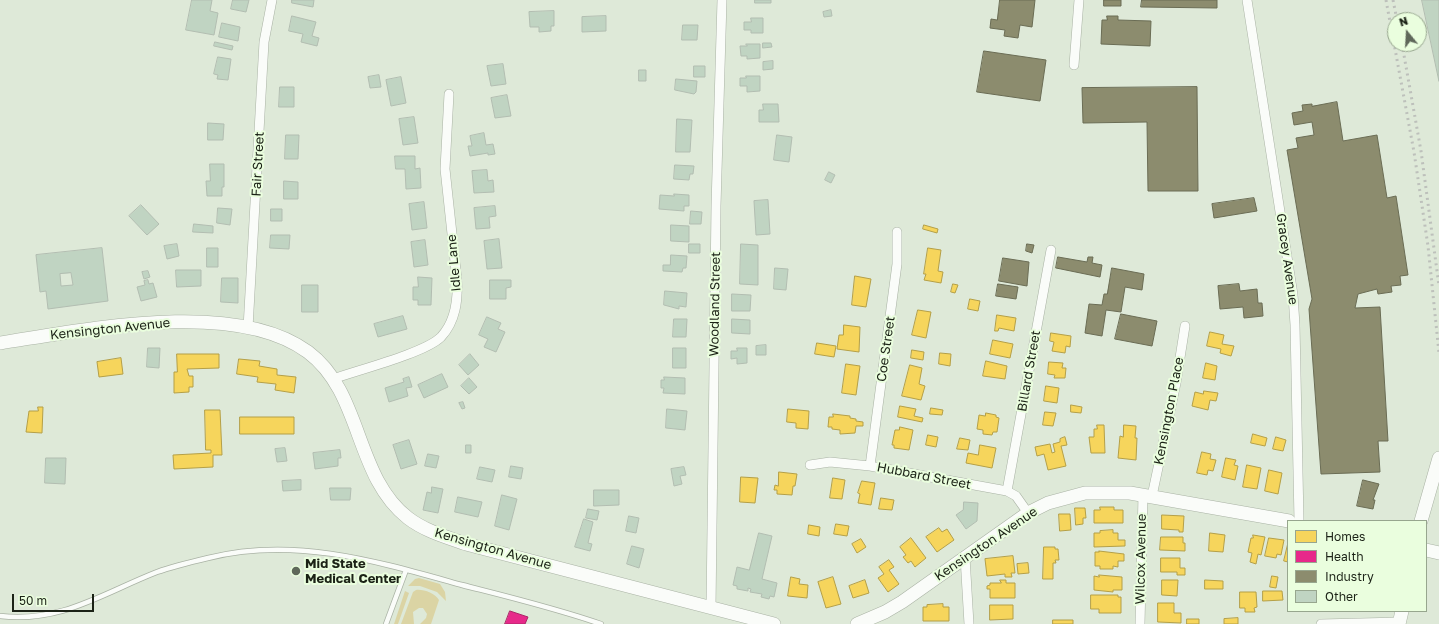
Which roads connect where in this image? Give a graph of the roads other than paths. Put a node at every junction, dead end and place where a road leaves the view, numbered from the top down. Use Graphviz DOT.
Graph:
graph roads {
  1 [pos="272,0"];
  2 [pos="722,0"];
  3 [pos="1078,0"];
  4 [pos="1247,0"];
  5 [pos="1074,66"];
  6 [pos="449,94"];
  7 [pos="897,232"];
  8 [pos="1051,250"];
  9 [pos="1185,326"];
  10 [pos="248,328"];
  11 [pos="0,343"];
  12 [pos="333,378"];
  13 [pos="1439,458"];
  14 [pos="810,465"];
  15 [pos="870,466"];
  16 [pos="1007,491"];
  17 [pos="1147,495"];
  18 [pos="1028,513"];
  19 [pos="1299,520"];
  20 [pos="1421,520"];
  21 [pos="1287,521"];
  22 [pos="1427,550"];
  23 [pos="1439,553"];
  24 [pos="965,557"];
  25 [pos="406,570"];
  26 [pos="711,608"];
  27 [pos="0,616"];
  28 [pos="1400,619"];
  29 [pos="386,624"];
  30 [pos="600,624"];
  31 [pos="774,624"];
  32 [pos="857,624"];
  33 [pos="969,624"];
  34 [pos="1140,624"];
  35 [pos="1321,624"];
  1 -- 10 [label="street, Fair Street"];
  2 -- 26 [label="street, Woodland Street"];
  3 -- 5 [label="street"];
  4 -- 19 [label="street, Gracey Avenue"];
  6 -- 12 [label="street, Idle Lane"];
  7 -- 15 [label="street, Coe Street"];
  8 -- 16 [label="street, Billard Street"];
  9 -- 17 [label="street, Kensington Place"];
  10 -- 11 [label="main road, Kensington Avenue"];
  10 -- 12 [label="main road, Kensington Avenue"];
  12 -- 26 [label="main road, Kensington Avenue"];
  13 -- 20 [label="main road"];
  14 -- 15 [label="street, Hubbard Street"];
  15 -- 16 [label="street, Hubbard Street"];
  16 -- 18 [label="street"];
  17 -- 18 [label="main road, Kensington Avenue"];
  17 -- 21 [label="main road, Kensington Avenue"];
  17 -- 34 [label="street, Wilcox Avenue"];
  18 -- 24 [label="main road, Kensington Avenue"];
  22 -- 23 [label="main road"];
  24 -- 32 [label="main road, Kensington Avenue"];
  24 -- 33 [label="street"];
  25 -- 27 [label="lane"];
  25 -- 29 [label="lane"];
  25 -- 30 [label="lane"];
  26 -- 31 [label="main road, Kensington Avenue"];
  28 -- 35 [label="street"];
}
